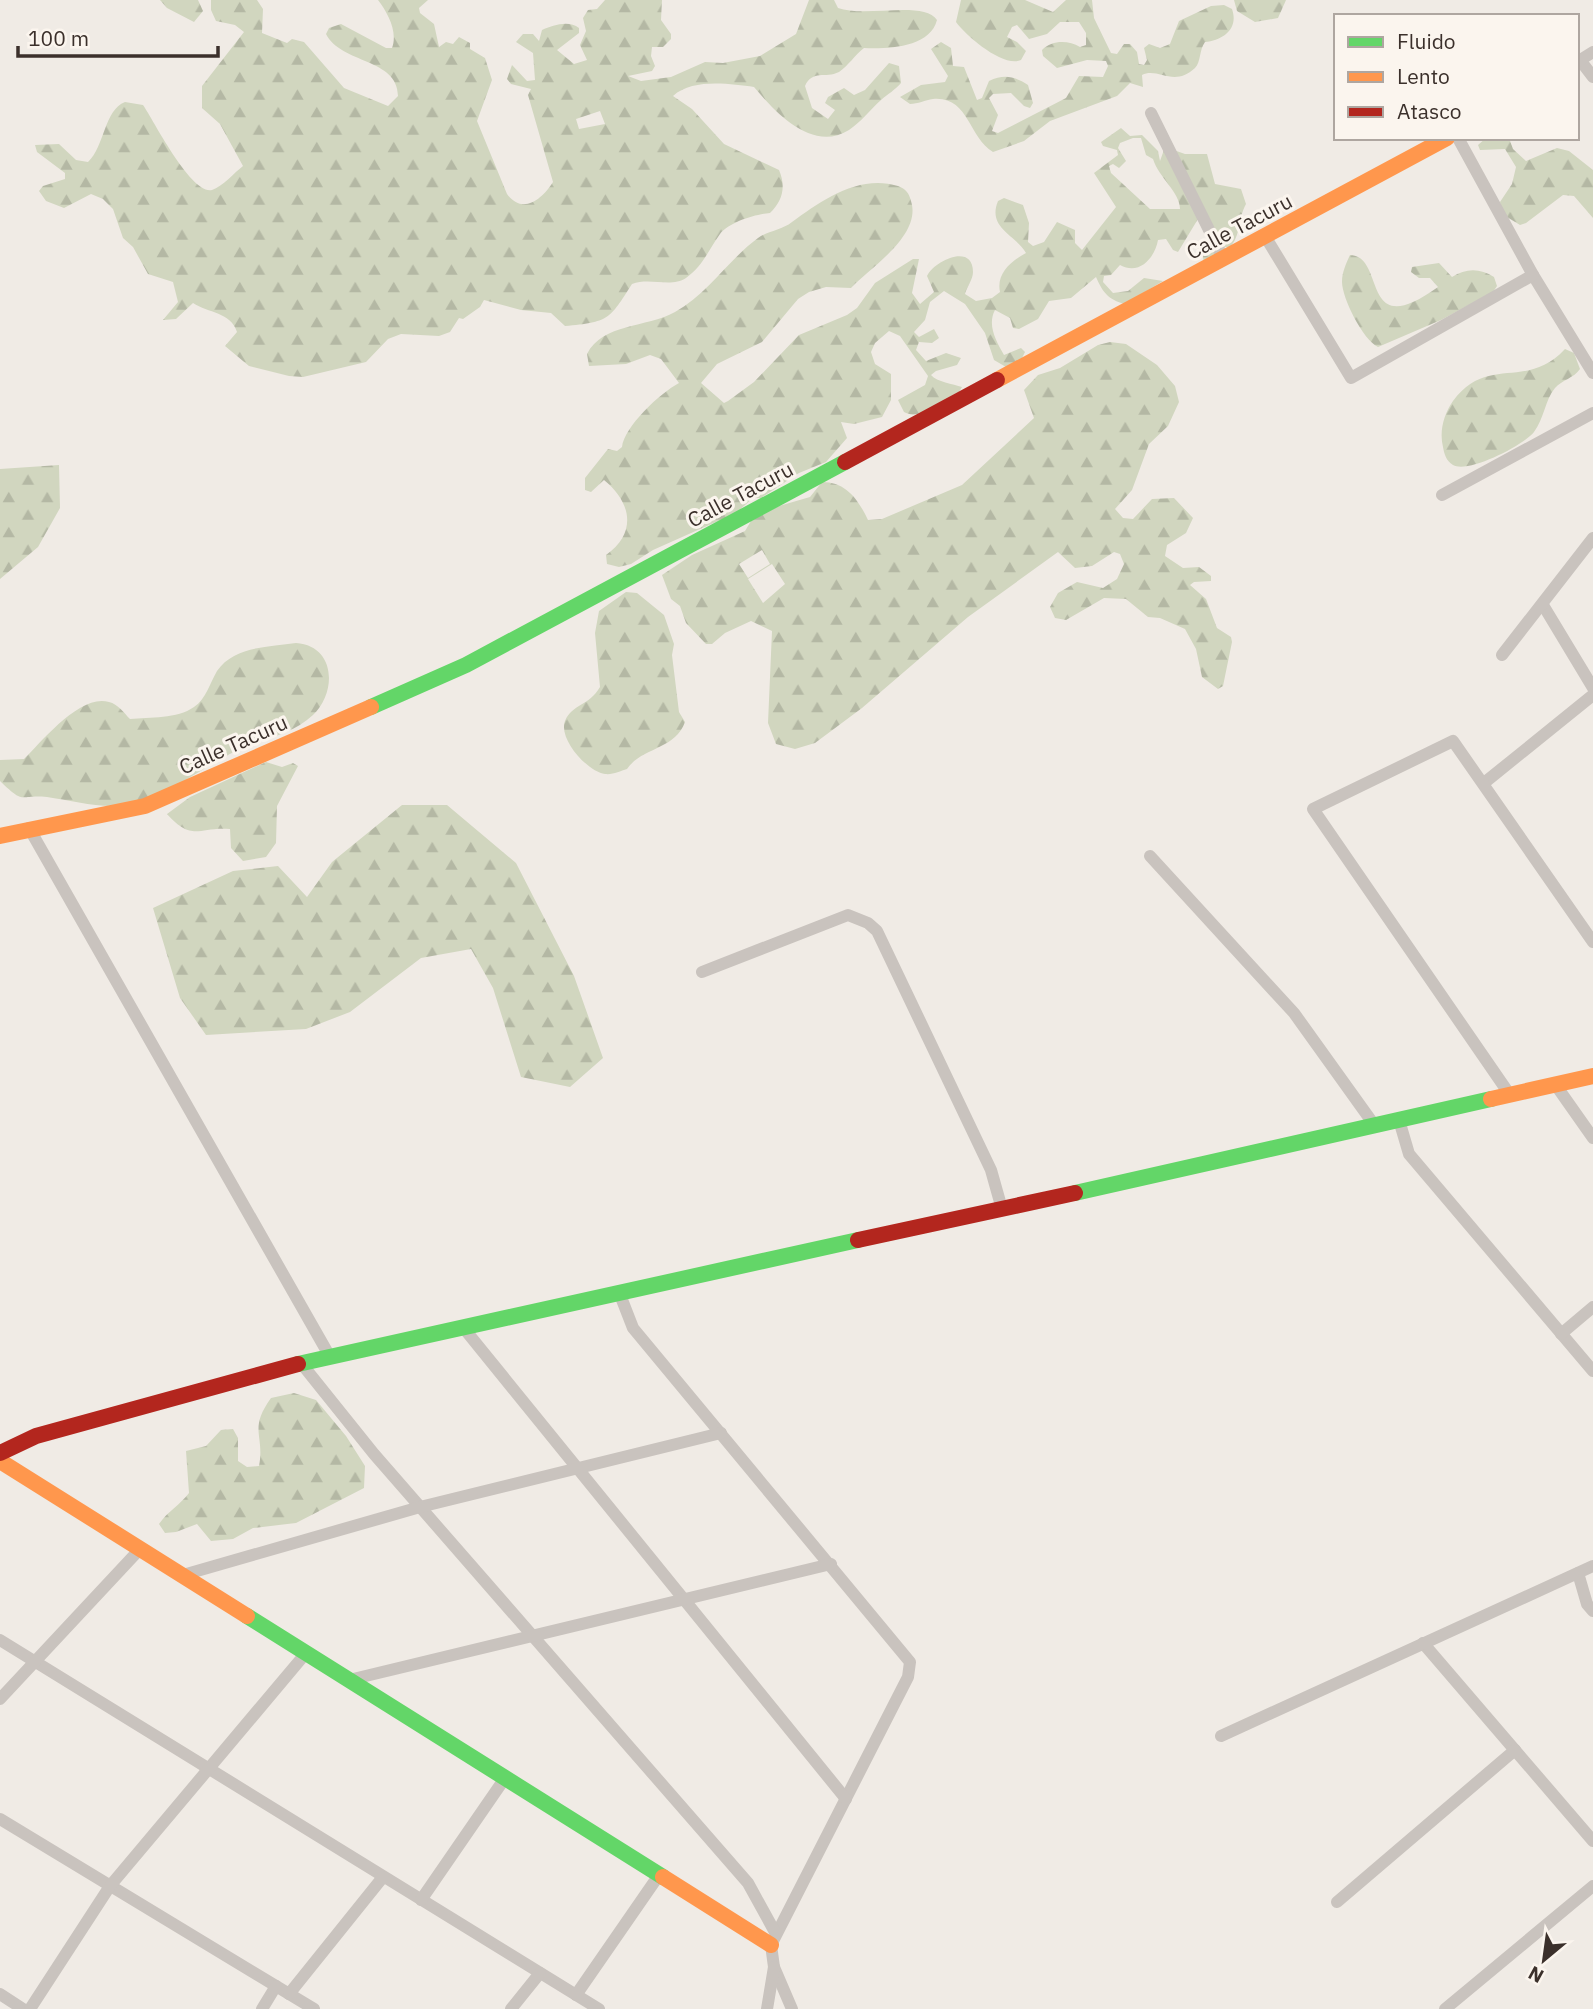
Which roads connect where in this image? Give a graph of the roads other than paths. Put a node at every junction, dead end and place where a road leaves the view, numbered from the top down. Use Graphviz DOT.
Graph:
graph roads {
  1 [pos="1593,52"];
  2 [pos="1579,61"];
  3 [pos="1593,77"];
  4 [pos="1151,113"];
  5 [pos="1459,140"];
  6 [pos="1437,141"];
  7 [pos="1265,236"];
  8 [pos="1223,258"];
  9 [pos="1533,275"];
  10 [pos="1593,373"];
  11 [pos="1593,412"];
  12 [pos="1442,495"];
  13 [pos="1593,538"];
  14 [pos="1543,605"];
  15 [pos="1502,655"];
  16 [pos="1593,688"];
  17 [pos="1593,695"];
  18 [pos="1484,783"];
  19 [pos="29,828"];
  20 [pos="0,836"];
  21 [pos="1150,856"];
  22 [pos="1593,942"];
  23 [pos="702,972"];
  24 [pos="1593,1076"];
  25 [pos="1555,1084"];
  26 [pos="1510,1095"];
  27 [pos="1399,1120"];
  28 [pos="1375,1126"];
  29 [pos="1593,1138"];
  30 [pos="1002,1209"];
  31 [pos="619,1292"];
  32 [pos="1593,1307"];
  33 [pos="462,1326"];
  34 [pos="1561,1334"];
  35 [pos="329,1355"];
  36 [pos="301,1363"];
  37 [pos="1593,1371"];
  38 [pos="721,1433"];
  39 [pos="0,1453"];
  40 [pos="0,1461"];
  41 [pos="577,1468"];
  42 [pos="420,1507"];
  43 [pos="140,1549"];
  44 [pos="831,1564"];
  45 [pos="1593,1566"];
  46 [pos="1578,1573"];
  47 [pos="183,1575"];
  48 [pos="684,1599"];
  49 [pos="1593,1611"];
  50 [pos="532,1636"];
  51 [pos="0,1640"];
  52 [pos="1423,1643"];
  53 [pos="306,1653"];
  54 [pos="34,1662"];
  55 [pos="349,1680"];
  56 [pos="0,1699"];
  57 [pos="1222,1736"];
  58 [pos="1515,1750"];
  59 [pos="206,1768"];
  60 [pos="505,1778"];
  61 [pos="846,1799"];
  62 [pos="0,1819"];
  63 [pos="1593,1841"];
  64 [pos="659,1875"];
  65 [pos="383,1877"];
  66 [pos="110,1886"];
  67 [pos="1593,1886"];
  68 [pos="421,1899"];
  69 [pos="1336,1902"];
  70 [pos="773,1939"];
  71 [pos="774,1967"];
  72 [pos="540,1973"];
  73 [pos="276,1986"];
  74 [pos="0,1994"];
  75 [pos="289,1994"];
  76 [pos="576,1995"];
  77 [pos="23,2009"];
  78 [pos="30,2009"];
  79 [pos="261,2009"];
  80 [pos="314,2009"];
  81 [pos="511,2009"];
  82 [pos="599,2009"];
  83 [pos="767,2009"];
  84 [pos="792,2009"];
  85 [pos="1445,2009"];
  1 -- 2 [label="street"];
  2 -- 3 [label="street"];
  4 -- 8 [label="street"];
  5 -- 9 [label="street"];
  6 -- 7 [label="street, Calle Tacuru"];
  7 -- 8 [label="street, Calle Tacuru"];
  7 -- 9 [label="street"];
  8 -- 19 [label="street, Calle Tacuru"];
  9 -- 10 [label="street"];
  11 -- 12 [label="street"];
  13 -- 14 [label="street"];
  14 -- 15 [label="street"];
  14 -- 16 [label="street"];
  17 -- 18 [label="street"];
  18 -- 22 [label="street"];
  18 -- 26 [label="street"];
  19 -- 20 [label="street, Calle Tacuru"];
  19 -- 35 [label="street"];
  21 -- 28 [label="street"];
  23 -- 30 [label="street"];
  24 -- 25 [label="street"];
  25 -- 26 [label="street"];
  25 -- 29 [label="street"];
  26 -- 27 [label="street"];
  27 -- 28 [label="street"];
  27 -- 34 [label="street"];
  28 -- 30 [label="street"];
  30 -- 31 [label="street"];
  31 -- 33 [label="street"];
  31 -- 38 [label="street"];
  32 -- 34 [label="street"];
  33 -- 35 [label="street"];
  33 -- 41 [label="street"];
  34 -- 37 [label="street"];
  35 -- 36 [label="street"];
  36 -- 39 [label="street"];
  36 -- 42 [label="street"];
  38 -- 41 [label="street"];
  38 -- 44 [label="street"];
  40 -- 43 [label="street"];
  41 -- 42 [label="street"];
  41 -- 48 [label="street"];
  42 -- 47 [label="street"];
  42 -- 50 [label="street"];
  43 -- 47 [label="street"];
  43 -- 54 [label="street"];
  44 -- 48 [label="street"];
  44 -- 61 [label="street"];
  45 -- 46 [label="street"];
  46 -- 49 [label="street"];
  46 -- 52 [label="street"];
  47 -- 53 [label="street"];
  48 -- 50 [label="street"];
  48 -- 61 [label="street"];
  50 -- 55 [label="street"];
  50 -- 70 [label="street"];
  51 -- 54 [label="street"];
  52 -- 57 [label="street"];
  52 -- 58 [label="street"];
  53 -- 55 [label="street"];
  53 -- 59 [label="street"];
  54 -- 56 [label="street"];
  54 -- 59 [label="street"];
  55 -- 60 [label="street"];
  58 -- 63 [label="street"];
  58 -- 69 [label="street"];
  59 -- 65 [label="street"];
  59 -- 66 [label="street"];
  60 -- 64 [label="street"];
  60 -- 68 [label="street"];
  61 -- 70 [label="street"];
  62 -- 66 [label="street"];
  64 -- 70 [label="street"];
  64 -- 76 [label="street"];
  65 -- 68 [label="street"];
  65 -- 75 [label="street"];
  66 -- 73 [label="street"];
  66 -- 78 [label="street"];
  67 -- 85 [label="street"];
  68 -- 72 [label="street"];
  70 -- 71 [label="street"];
  71 -- 83 [label="street"];
  71 -- 84 [label="street"];
  72 -- 76 [label="street"];
  72 -- 81 [label="street"];
  73 -- 75 [label="street"];
  73 -- 79 [label="street"];
  74 -- 77 [label="street"];
  75 -- 80 [label="street"];
  76 -- 82 [label="street"];
}
